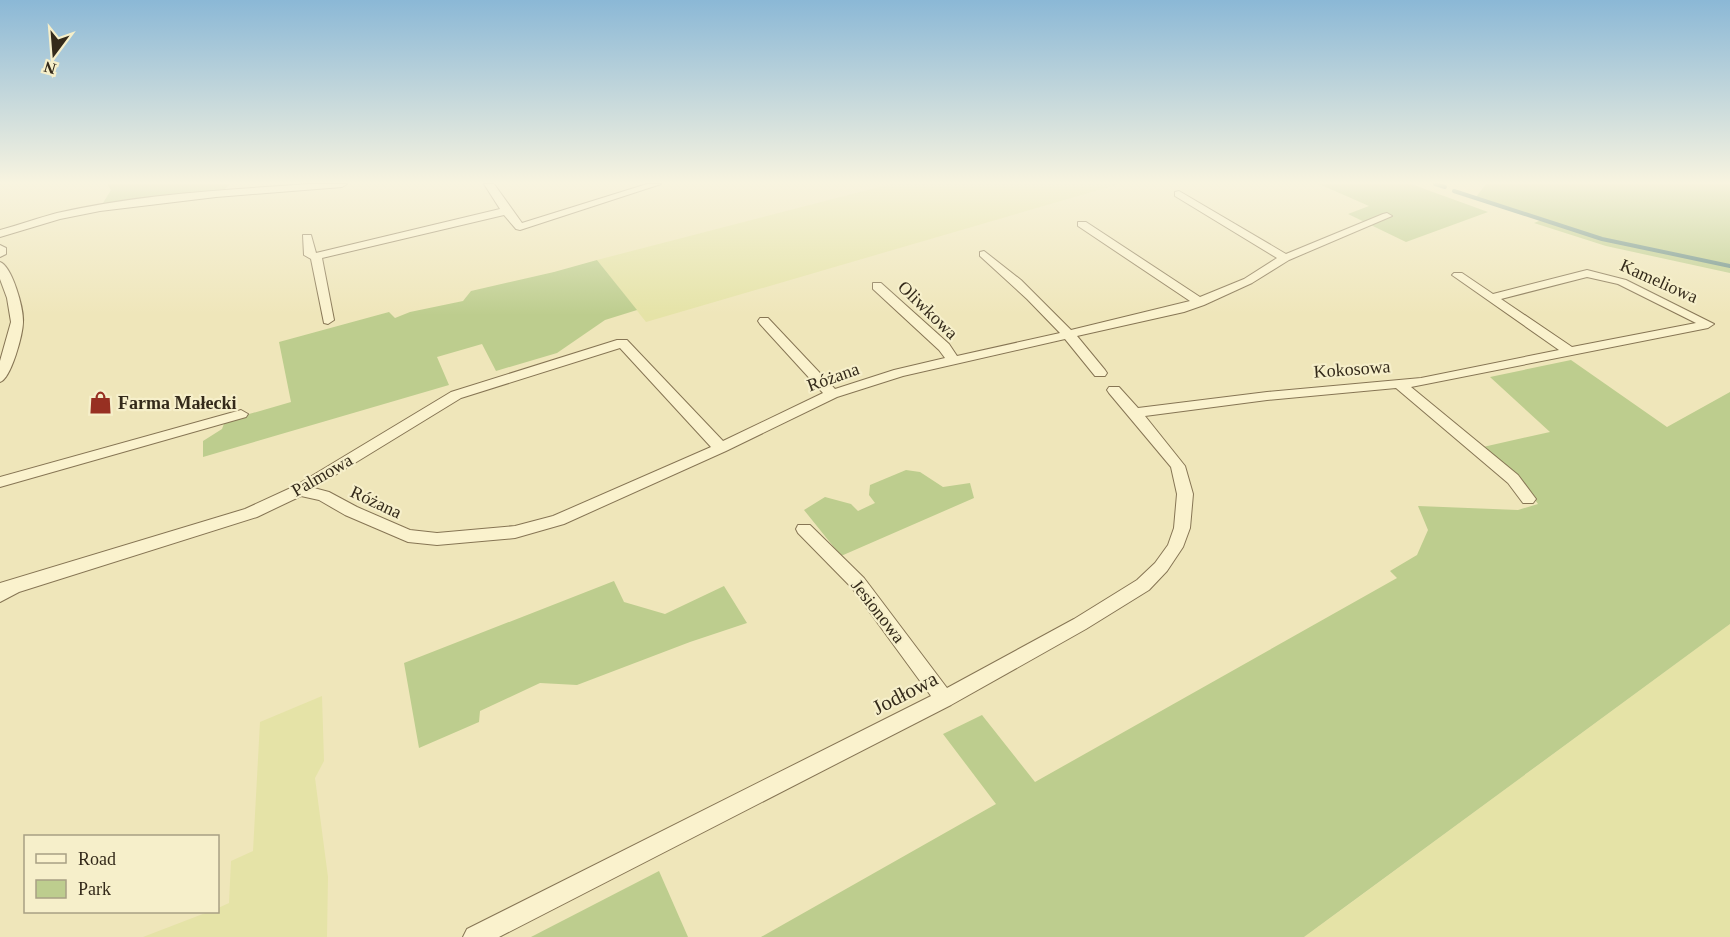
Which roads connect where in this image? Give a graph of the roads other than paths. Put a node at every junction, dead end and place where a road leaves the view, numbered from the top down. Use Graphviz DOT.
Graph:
graph roads {
  1 [pos="18,228"];
  2 [pos="435,228"];
  3 [pos="1088,228"];
  4 [pos="1235,228"];
  5 [pos="1358,228"];
  6 [pos="0,234"];
  7 [pos="307,237"];
  8 [pos="0,248"];
  9 [pos="0,254"];
  10 [pos="984,254"];
  11 [pos="316,256"];
  12 [pos="1285,258"];
  13 [pos="0,265"];
  14 [pos="1458,275"];
  15 [pos="878,286"];
  16 [pos="1491,298"];
  17 [pos="1200,302"];
  18 [pos="328,320"];
  19 [pos="765,321"];
  20 [pos="1070,333"];
  21 [pos="1569,351"];
  22 [pos="953,360"];
  23 [pos="1100,374"];
  24 [pos="0,378"];
  25 [pos="1400,385"];
  26 [pos="1114,390"];
  27 [pos="831,394"];
  28 [pos="1136,413"];
  29 [pos="240,414"];
  30 [pos="721,448"];
  31 [pos="0,482"];
  32 [pos="300,490"];
  33 [pos="1528,499"];
  34 [pos="804,529"];
  35 [pos="4,591"];
  36 [pos="944,699"];
  37 [pos="475,937"];
  1 -- 6 [label="street"];
  2 -- 11 [label="street"];
  3 -- 17 [label="street"];
  4 -- 12 [label="street"];
  5 -- 12 [label="street, Różana"];
  7 -- 11 [label="street"];
  8 -- 9 [label="street"];
  10 -- 20 [label="street"];
  11 -- 18 [label="street"];
  12 -- 17 [label="street, Różana"];
  13 -- 24 [label="street"];
  14 -- 16 [label="street"];
  15 -- 22 [label="street, Oliwkowa"];
  16 -- 21 [label="street"];
  16 -- 21 [label="street, Kameliowa"];
  17 -- 20 [label="street, Różana"];
  19 -- 27 [label="street"];
  20 -- 22 [label="street, Różana"];
  20 -- 23 [label="street"];
  21 -- 25 [label="street, Kameliowa"];
  22 -- 27 [label="street, Różana"];
  25 -- 28 [label="street, Kokosowa"];
  25 -- 33 [label="street, Kokosowa"];
  26 -- 28 [label="street, Jodłowa"];
  27 -- 30 [label="street, Różana"];
  28 -- 36 [label="street, Jodłowa"];
  29 -- 31 [label="street"];
  30 -- 32 [label="street, Różana"];
  30 -- 32 [label="street, Palmowa"];
  32 -- 35 [label="street, Palmowa"];
  34 -- 36 [label="street, Jesionowa"];
  36 -- 37 [label="street, Jodłowa"];
}
